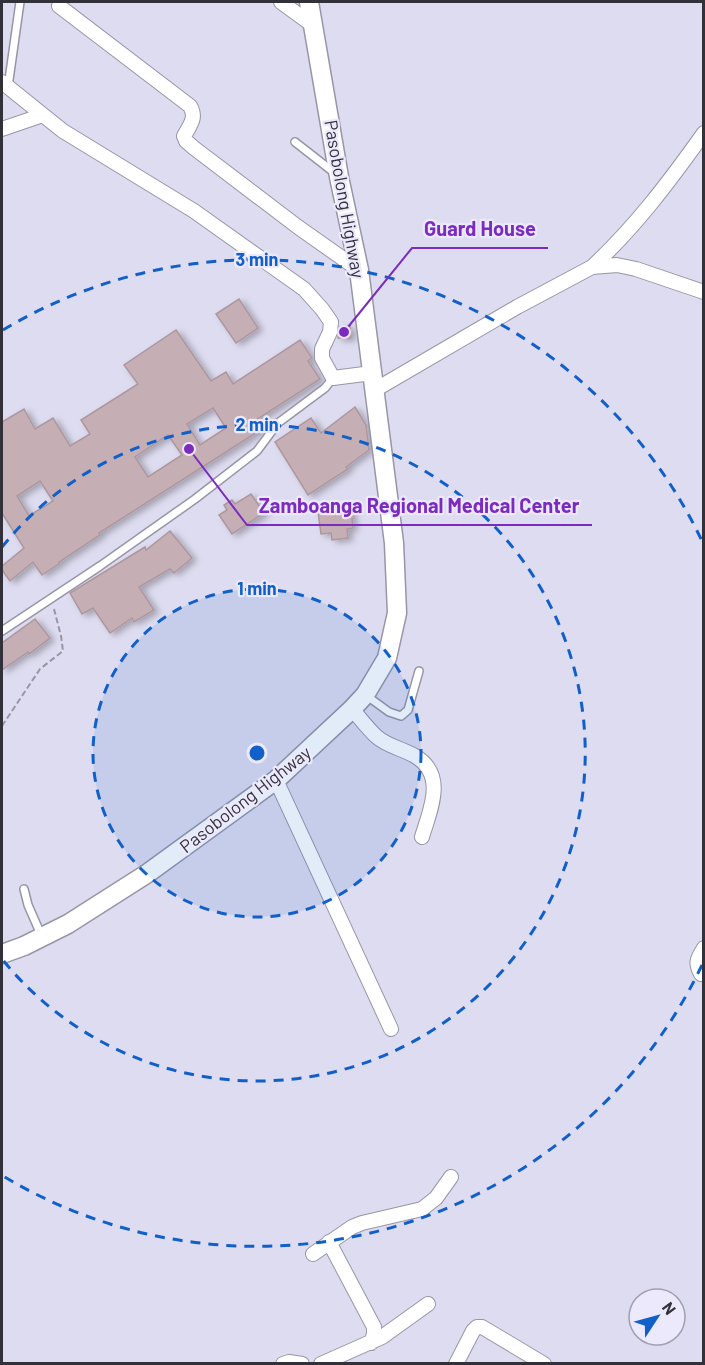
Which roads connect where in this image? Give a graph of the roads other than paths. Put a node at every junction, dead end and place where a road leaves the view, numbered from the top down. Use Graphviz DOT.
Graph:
graph roads {
  1 [pos="20,2"];
  2 [pos="281,2"];
  3 [pos="309,2"];
  4 [pos="59,6"];
  5 [pos="314,26"];
  6 [pos="5,85"];
  7 [pos="43,115"];
  8 [pos="2,129"];
  9 [pos="704,133"];
  10 [pos="295,142"];
  11 [pos="339,177"];
  12 [pos="592,267"];
  13 [pos="359,270"];
  14 [pos="704,292"];
  15 [pos="333,378"];
  16 [pos="373,382"];
  17 [pos="2,631"];
  18 [pos="419,671"];
  19 [pos="364,695"];
  20 [pos="352,709"];
  21 [pos="276,780"];
  22 [pos="422,837"];
  23 [pos="24,889"];
  24 [pos="42,937"];
  25 [pos="704,948"];
  26 [pos="2,954"];
  27 [pos="701,974"];
  28 [pos="391,1029"];
  29 [pos="451,1177"];
  30 [pos="329,1242"];
  31 [pos="313,1254"];
  32 [pos="428,1304"];
  33 [pos="371,1343"];
  34 [pos="283,1364"];
  35 [pos="302,1364"];
  36 [pos="321,1364"];
  37 [pos="456,1364"];
  38 [pos="544,1364"];
  1 -- 6 [label="lane"];
  2 -- 5 [label="street"];
  3 -- 5 [label="street, Pasobolong Highway"];
  4 -- 13 [label="street"];
  5 -- 11 [label="street, Pasobolong Highway"];
  6 -- 7 [label="street"];
  7 -- 8 [label="street"];
  7 -- 15 [label="street"];
  9 -- 12 [label="street"];
  10 -- 11 [label="lane"];
  11 -- 13 [label="street, Pasobolong Highway"];
  12 -- 14 [label="street"];
  12 -- 16 [label="street"];
  13 -- 16 [label="street, Pasobolong Highway"];
  15 -- 16 [label="street"];
  15 -- 17 [label="lane"];
  16 -- 19 [label="street, Pasobolong Highway"];
  18 -- 19 [label="lane"];
  19 -- 20 [label="street, Pasobolong Highway"];
  20 -- 21 [label="street, Pasobolong Highway"];
  20 -- 22 [label="street"];
  21 -- 24 [label="street, Pasobolong Highway"];
  21 -- 28 [label="street"];
  23 -- 24 [label="lane"];
  24 -- 26 [label="street, Pasobolong Highway"];
  25 -- 27 [label="street"];
  29 -- 30 [label="street"];
  30 -- 31 [label="street"];
  30 -- 33 [label="street"];
  32 -- 33 [label="street"];
  33 -- 36 [label="street"];
  34 -- 35 [label="street"];
  37 -- 38 [label="street"];
}
